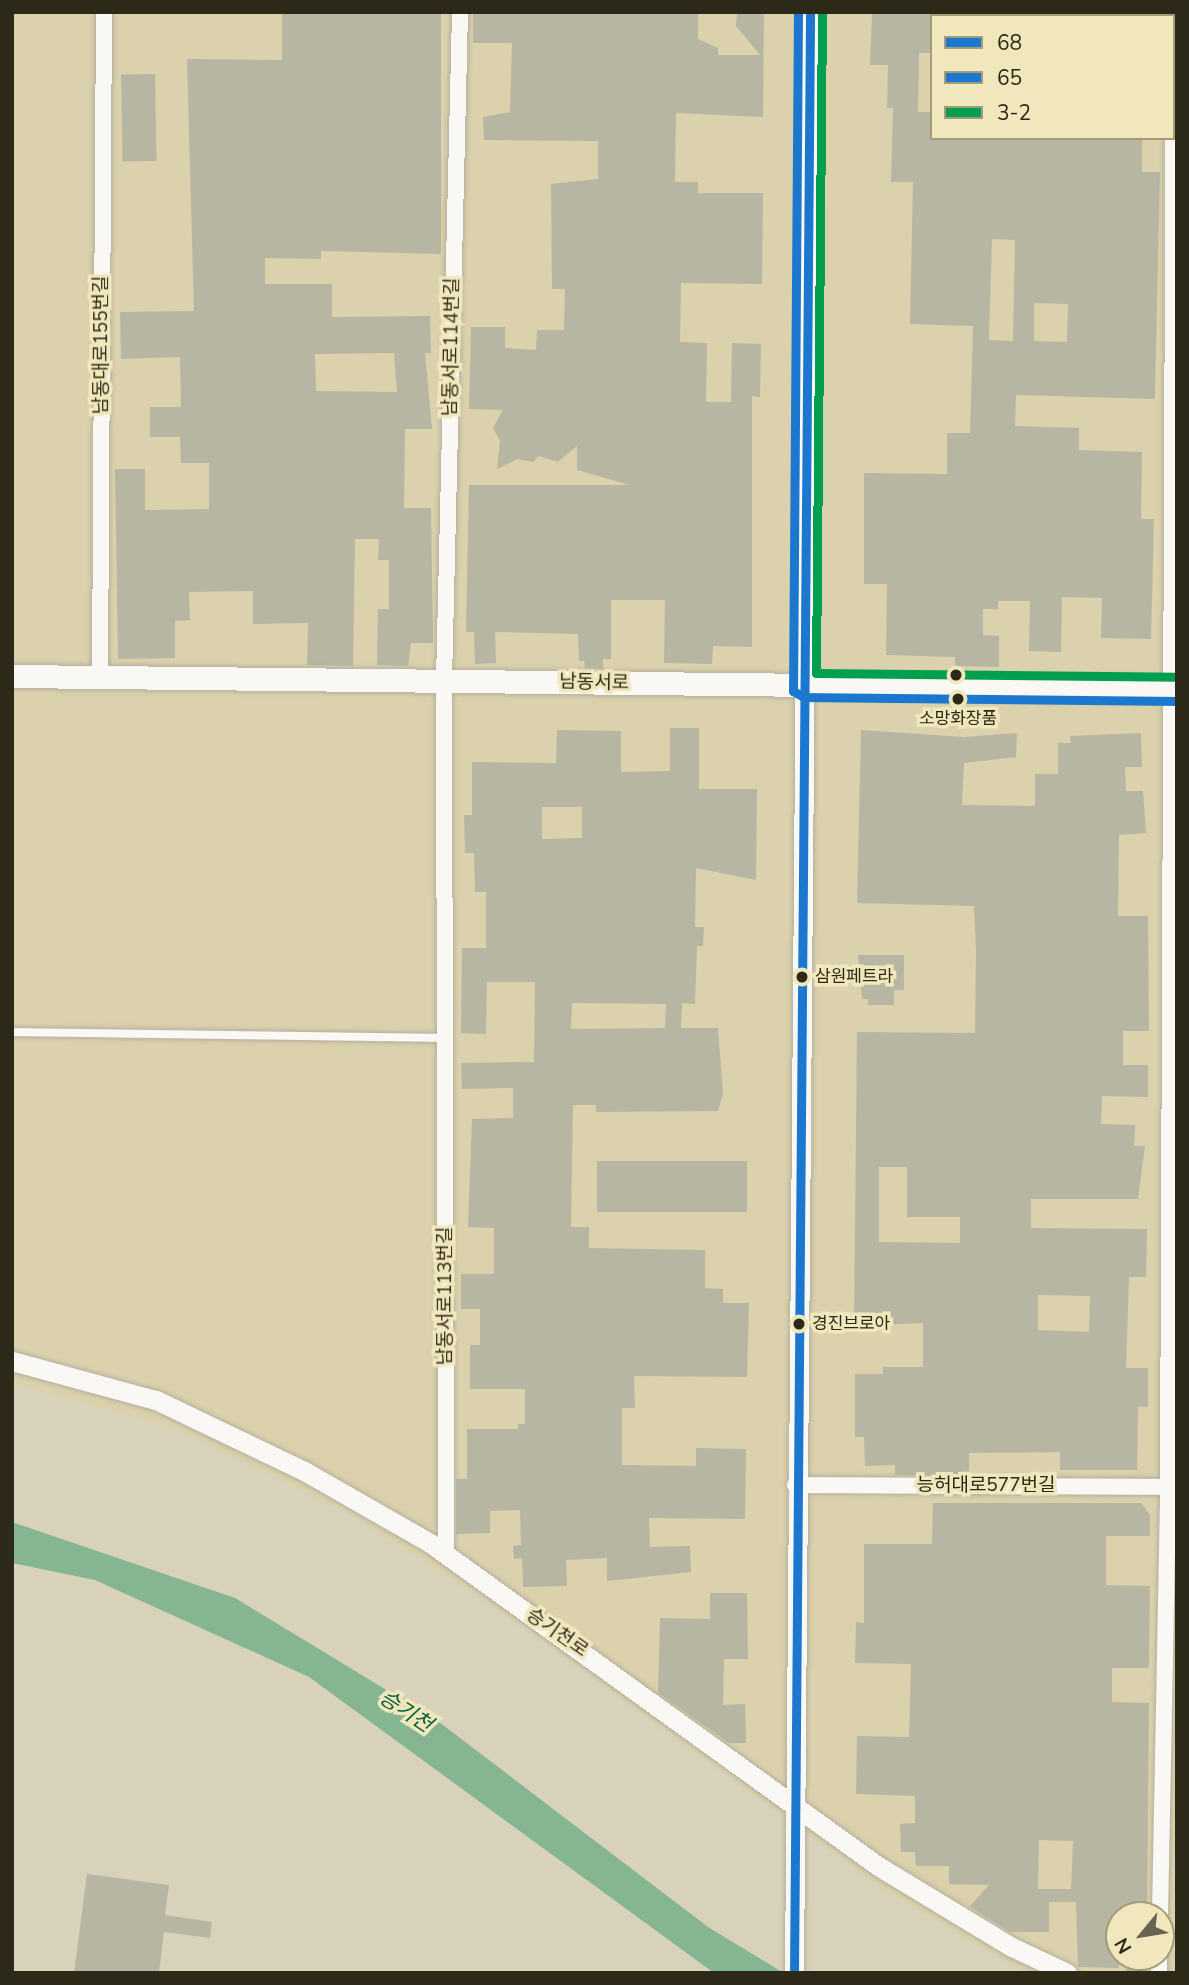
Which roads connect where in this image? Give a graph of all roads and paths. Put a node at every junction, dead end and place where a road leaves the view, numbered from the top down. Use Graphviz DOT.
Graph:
graph roads {
  1 [pos="104,12"];
  2 [pos="460,12"];
  3 [pos="810,12"];
  4 [pos="1174,140"];
  5 [pos="1174,345"];
  6 [pos="12,676"];
  7 [pos="100,677"];
  8 [pos="444,681"];
  9 [pos="804,685"];
  10 [pos="1173,688"];
  11 [pos="12,1032"];
  12 [pos="445,1038"];
  13 [pos="1173,1062"];
  14 [pos="12,1361"];
  15 [pos="795,1485"];
  16 [pos="1172,1487"];
  17 [pos="446,1555"];
  18 [pos="794,1802"];
  19 [pos="1160,1901"];
  20 [pos="794,1973"];
  21 [pos="1067,1973"];
  1 -- 7 [label="street, 남동대로155번길"];
  2 -- 8 [label="street, 남동서로114번길"];
  3 -- 9 [label="street"];
  4 -- 5 [label="street"];
  5 -- 10 [label="street"];
  6 -- 7 [label="main road, 남동서로"];
  7 -- 8 [label="main road, 남동서로"];
  8 -- 9 [label="main road, 남동서로"];
  8 -- 12 [label="street, 남동서로113번길"];
  9 -- 10 [label="main road, 남동서로"];
  9 -- 15 [label="street"];
  10 -- 13 [label="street"];
  11 -- 12 [label="lane"];
  12 -- 17 [label="street, 남동서로113번길"];
  13 -- 16 [label="street"];
  14 -- 17 [label="street, 승기천로"];
  15 -- 16 [label="street, 능허대로577번길"];
  15 -- 18 [label="street"];
  16 -- 19 [label="street"];
  17 -- 18 [label="street, 승기천로"];
  18 -- 20 [label="street"];
  18 -- 21 [label="street, 승기천로"];
}
